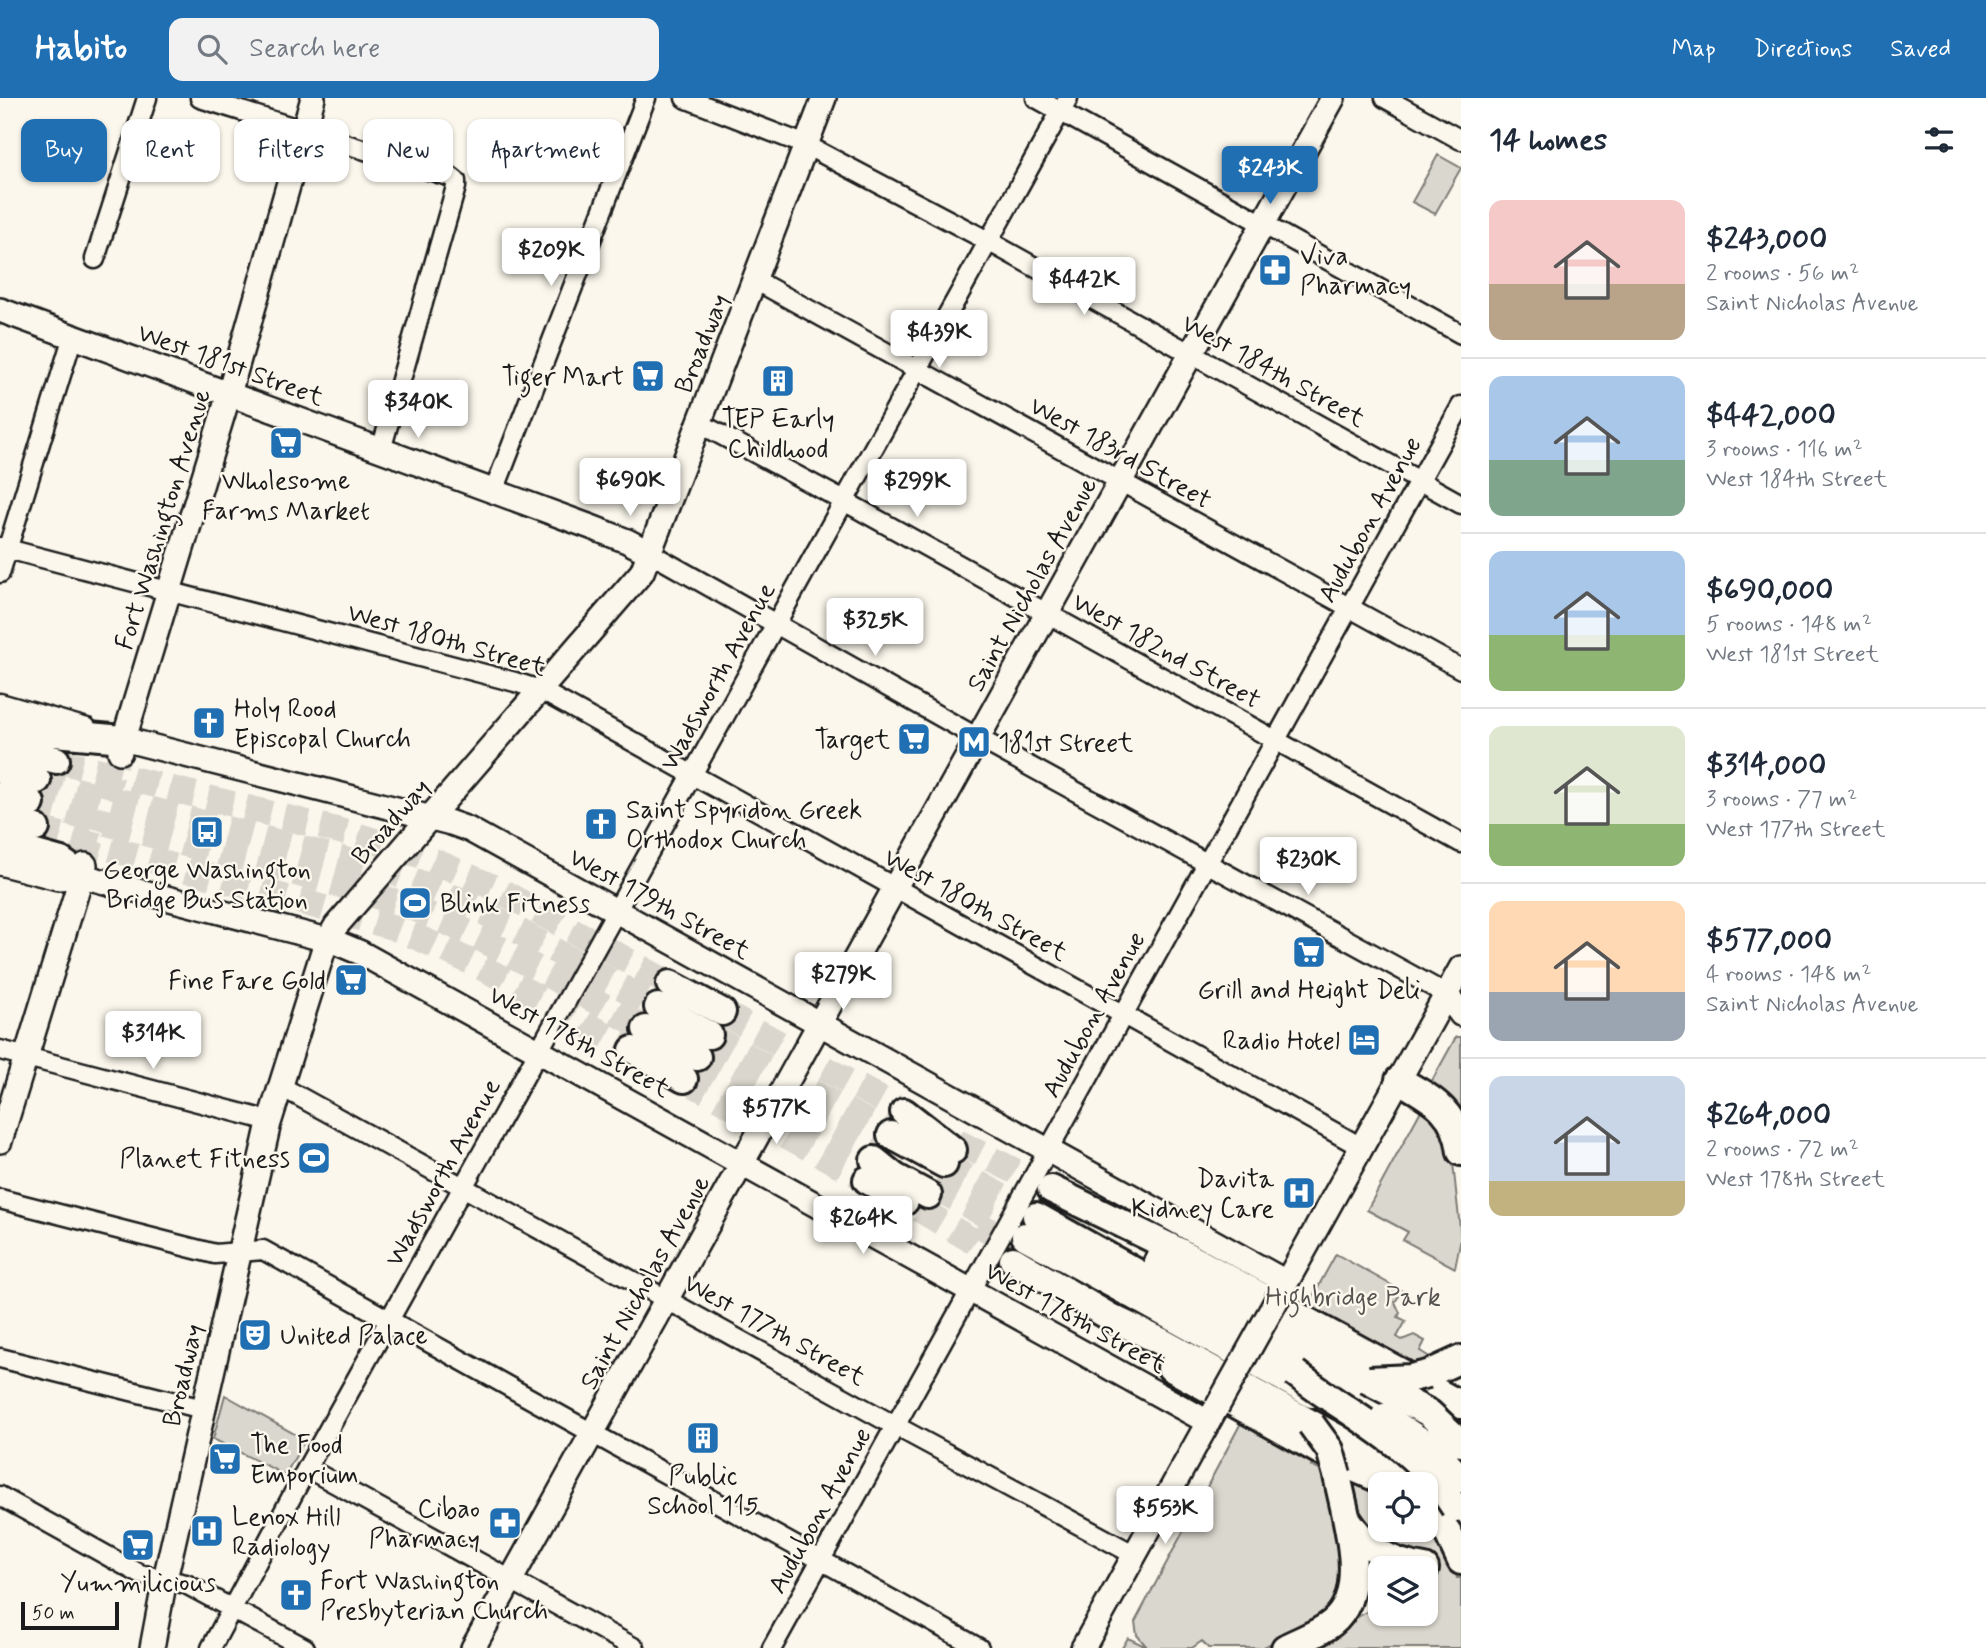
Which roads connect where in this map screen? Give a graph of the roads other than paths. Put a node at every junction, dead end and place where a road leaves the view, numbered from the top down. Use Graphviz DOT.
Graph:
graph roads {
  1 [pos="147,98"];
  2 [pos="200,98"];
  3 [pos="313,98"];
  4 [pos="646,98"];
  5 [pos="685,98"];
  6 [pos="824,98"];
  7 [pos="1036,98"];
  8 [pos="1333,98"];
  9 [pos="1385,98"];
  10 [pos="1065,105"];
  11 [pos="270,119"];
  12 [pos="308,119"];
  13 [pos="1461,140"];
  14 [pos="349,144"];
  15 [pos="806,145"];
  16 [pos="291,182"];
  17 [pos="1263,224"];
  18 [pos="988,241"];
  19 [pos="95,260"];
  20 [pos="755,280"];
  21 [pos="0,310"];
  22 [pos="1461,334"];
  23 [pos="73,336"];
  24 [pos="1191,354"];
  25 [pos="917,370"];
  26 [pos="229,394"];
  27 [pos="1461,406"];
  28 [pos="699,423"];
  29 [pos="381,450"];
  30 [pos="1121,481"];
  31 [pos="1419,481"];
  32 [pos="494,491"];
  33 [pos="844,500"];
  34 [pos="1461,504"];
  35 [pos="4,548"];
  36 [pos="650,553"];
  37 [pos="0,573"];
  38 [pos="169,591"];
  39 [pos="1349,608"];
  40 [pos="1047,614"];
  41 [pos="776,624"];
  42 [pos="1461,669"];
  43 [pos="540,690"];
  44 [pos="0,704"];
  45 [pos="0,720"];
  46 [pos="978,738"];
  47 [pos="1276,740"];
  48 [pos="0,747"];
  49 [pos="121,747"];
  50 [pos="55,760"];
  51 [pos="0,769"];
  52 [pos="691,776"];
  53 [pos="0,794"];
  54 [pos="34,816"];
  55 [pos="430,818"];
  56 [pos="0,819"];
  57 [pos="1461,843"];
  58 [pos="0,844"];
  59 [pos="0,863"];
  60 [pos="1207,863"];
  61 [pos="84,869"];
  62 [pos="894,888"];
  63 [pos="616,911"];
  64 [pos="327,940"];
  65 [pos="1461,968"];
  66 [pos="1454,996"];
  67 [pos="1461,1014"];
  68 [pos="1123,1015"];
  69 [pos="652,1018"];
  70 [pos="819,1024"];
  71 [pos="0,1050"];
  72 [pos="540,1050"];
  73 [pos="26,1058"];
  74 [pos="1399,1080"];
  75 [pos="280,1086"];
  76 [pos="270,1121"];
  77 [pos="0,1141"];
  78 [pos="1361,1147"];
  79 [pos="882,1149"];
  80 [pos="1048,1150"];
  81 [pos="1461,1152"];
  82 [pos="741,1163"];
  83 [pos="464,1186"];
  84 [pos="0,1199"];
  85 [pos="1029,1231"];
  86 [pos="239,1252"];
  87 [pos="1283,1288"];
  88 [pos="971,1291"];
  89 [pos="667,1299"];
  90 [pos="389,1322"];
  91 [pos="1250,1348"];
  92 [pos="0,1358"];
  93 [pos="1449,1362"];
  94 [pos="1295,1373"];
  95 [pos="1367,1380"];
  96 [pos="1461,1405"];
  97 [pos="203,1409"];
  98 [pos="1213,1415"];
  99 [pos="1311,1424"];
  100 [pos="895,1426"];
  101 [pos="1461,1430"];
  102 [pos="592,1434"];
  103 [pos="1461,1443"];
  104 [pos="1461,1453"];
  105 [pos="307,1468"];
  106 [pos="1393,1472"];
  107 [pos="1368,1474"];
  108 [pos="1461,1479"];
  109 [pos="0,1496"];
  110 [pos="1443,1504"];
  111 [pos="1345,1516"];
  112 [pos="1135,1555"];
  113 [pos="1383,1556"];
  114 [pos="821,1560"];
  115 [pos="1461,1561"];
  116 [pos="1461,1566"];
  117 [pos="1438,1567"];
  118 [pos="165,1579"];
  119 [pos="511,1579"];
  120 [pos="233,1608"];
  121 [pos="152,1648"];
  122 [pos="211,1648"];
  123 [pos="305,1648"];
  124 [pos="473,1648"];
  125 [pos="635,1648"];
  126 [pos="772,1648"];
  127 [pos="979,1648"];
  128 [pos="1083,1648"];
  129 [pos="1285,1648"];
  1 -- 19 [label="street"];
  2 -- 11 [label="street"];
  3 -- 12 [label="main road, Fort Washington Avenue"];
  4 -- 32 [label="street"];
  5 -- 15 [label="street, West 184th Street"];
  6 -- 15 [label="main road, Broadway"];
  7 -- 10 [label="street"];
  8 -- 17 [label="main road, Saint Nicholas Avenue"];
  9 -- 13 [label="street"];
  10 -- 17 [label="street"];
  10 -- 18 [label="street, Wadsworth Avenue"];
  14 -- 29 [label="street"];
  15 -- 18 [label="street, West 184th Street"];
  15 -- 20 [label="main road, Broadway"];
  16 -- 26 [label="main road, Fort Washington Avenue"];
  17 -- 22 [label="street"];
  17 -- 24 [label="main road, Saint Nicholas Avenue"];
  18 -- 24 [label="street, West 184th Street"];
  18 -- 25 [label="street, Wadsworth Avenue"];
  20 -- 25 [label="street, West 183rd Street"];
  20 -- 28 [label="main road, Broadway"];
  21 -- 23 [label="main road, West 181st Street"];
  23 -- 26 [label="main road, West 181st Street"];
  23 -- 35 [label="street"];
  24 -- 30 [label="main road, Saint Nicholas Avenue"];
  24 -- 31 [label="street, West 184th Street"];
  25 -- 30 [label="street, West 183rd Street"];
  25 -- 33 [label="street, Wadsworth Avenue"];
  26 -- 29 [label="main road, West 181st Street"];
  26 -- 38 [label="main road, Fort Washington Avenue"];
  27 -- 31 [label="street, Audubon Avenue"];
  28 -- 33 [label="street, West 182nd Street"];
  28 -- 36 [label="main road, Broadway"];
  29 -- 32 [label="main road, West 181st Street"];
  30 -- 39 [label="street, West 183rd Street"];
  30 -- 40 [label="main road, Saint Nicholas Avenue"];
  31 -- 34 [label="street, West 184th Street"];
  31 -- 39 [label="street, Audubon Avenue"];
  32 -- 36 [label="main road, West 181st Street"];
  33 -- 40 [label="street, West 182nd Street"];
  33 -- 41 [label="street, Wadsworth Avenue"];
  35 -- 37 [label="street"];
  35 -- 38 [label="street, West 180th Street"];
  36 -- 41 [label="street, West 181st Street"];
  36 -- 43 [label="main road, Broadway"];
  38 -- 43 [label="street, West 180th Street"];
  38 -- 49 [label="main road, Fort Washington Avenue"];
  39 -- 42 [label="street, West 183rd Street"];
  39 -- 47 [label="street, Audubon Avenue"];
  40 -- 46 [label="main road, Saint Nicholas Avenue"];
  40 -- 47 [label="street, West 182nd Street"];
  41 -- 46 [label="street, West 181st Street"];
  41 -- 52 [label="street, Wadsworth Avenue"];
  43 -- 52 [label="street, West 180th Street"];
  43 -- 55 [label="main road, Broadway"];
  44 -- 49 [label="street, West 179th Street"];
  45 -- 49 [label="highway"];
  46 -- 60 [label="street, West 181st Street"];
  46 -- 62 [label="main road, Saint Nicholas Avenue"];
  47 -- 57 [label="street, West 182nd Street"];
  47 -- 60 [label="street, Audubon Avenue"];
  48 -- 50 [label="highway"];
  49 -- 55 [label="main road, West 179th Street"];
  51 -- 54 [label="highway"];
  52 -- 62 [label="street, West 180th Street"];
  52 -- 63 [label="street, Wadsworth Avenue"];
  53 -- 54 [label="highway"];
  54 -- 56 [label="highway"];
  54 -- 58 [label="highway"];
  54 -- 61 [label="highway"];
  55 -- 63 [label="main road, West 179th Street"];
  55 -- 64 [label="main road, Broadway"];
  59 -- 61 [label="main road, West 178th Street"];
  60 -- 66 [label="street, West 181st Street"];
  60 -- 68 [label="street, Audubon Avenue"];
  61 -- 64 [label="main road, West 178th Street"];
  61 -- 73 [label="main road"];
  62 -- 68 [label="street, West 180th Street"];
  62 -- 70 [label="main road, Saint Nicholas Avenue"];
  63 -- 70 [label="main road, West 179th Street"];
  63 -- 72 [label="street, Wadsworth Avenue"];
  64 -- 72 [label="main road, West 178th Street"];
  64 -- 75 [label="main road, Broadway"];
  65 -- 66 [label="main road"];
  66 -- 67 [label="main road"];
  66 -- 74 [label="main road"];
  68 -- 78 [label="street, West 180th Street"];
  68 -- 80 [label="street, Audubon Avenue"];
  69 -- 69 [label="highway"];
  70 -- 80 [label="main road, West 179th Street"];
  70 -- 82 [label="main road, Saint Nicholas Avenue"];
  71 -- 73 [label="street"];
  72 -- 82 [label="main road, West 178th Street"];
  72 -- 83 [label="street, Wadsworth Avenue"];
  73 -- 76 [label="street"];
  73 -- 77 [label="main road"];
  74 -- 78 [label="main road"];
  74 -- 81 [label="highway"];
  75 -- 76 [label="main road, Broadway"];
  75 -- 83 [label="street, West 177th Street"];
  76 -- 86 [label="main road, Broadway"];
  78 -- 87 [label="main road"];
  79 -- 79 [label="highway"];
  80 -- 87 [label="main road, West 179th Street"];
  80 -- 88 [label="street, Audubon Avenue"];
  82 -- 88 [label="main road, West 178th Street"];
  82 -- 89 [label="main road, Saint Nicholas Avenue"];
  83 -- 89 [label="street, West 177th Street"];
  83 -- 90 [label="street, Wadsworth Avenue"];
  84 -- 86 [label="street"];
  85 -- 95 [label="highway"];
  85 -- 96 [label="highway"];
  85 -- 99 [label="highway"];
  85 -- 101 [label="highway"];
  85 -- 104 [label="highway"];
  85 -- 107 [label="highway"];
  86 -- 90 [label="street"];
  86 -- 97 [label="main road, Broadway"];
  87 -- 91 [label="main road, bridge"];
  88 -- 98 [label="main road, West 178th Street"];
  88 -- 100 [label="street, Audubon Avenue"];
  89 -- 100 [label="street, West 177th Street"];
  89 -- 102 [label="main road, Saint Nicholas Avenue"];
  90 -- 102 [label="street"];
  90 -- 105 [label="street, Wadsworth Avenue"];
  91 -- 94 [label="highway"];
  91 -- 98 [label="main road, bridge"];
  92 -- 97 [label="street"];
  93 -- 95 [label="highway, bridge"];
  94 -- 108 [label="highway, bridge"];
  94 -- 110 [label="highway, bridge"];
  95 -- 103 [label="highway, bridge"];
  97 -- 118 [label="main road, Broadway"];
  98 -- 112 [label="main road"];
  99 -- 106 [label="highway"];
  99 -- 111 [label="highway, bridge"];
  100 -- 112 [label="street, West 177th Street"];
  100 -- 114 [label="street, Audubon Avenue"];
  102 -- 114 [label="street"];
  102 -- 119 [label="main road, Saint Nicholas Avenue"];
  105 -- 119 [label="street"];
  105 -- 120 [label="street, Wadsworth Avenue"];
  109 -- 118 [label="street"];
  110 -- 115 [label="highway"];
  111 -- 113 [label="highway"];
  111 -- 129 [label="highway"];
  112 -- 128 [label="main road"];
  114 -- 126 [label="street, Audubon Avenue"];
  114 -- 127 [label="street"];
  116 -- 117 [label="highway"];
  118 -- 120 [label="street"];
  118 -- 121 [label="main road, Broadway"];
  119 -- 124 [label="main road, Saint Nicholas Avenue"];
  119 -- 125 [label="street"];
  120 -- 122 [label="street, Wadsworth Avenue"];
  120 -- 123 [label="street"];
}
